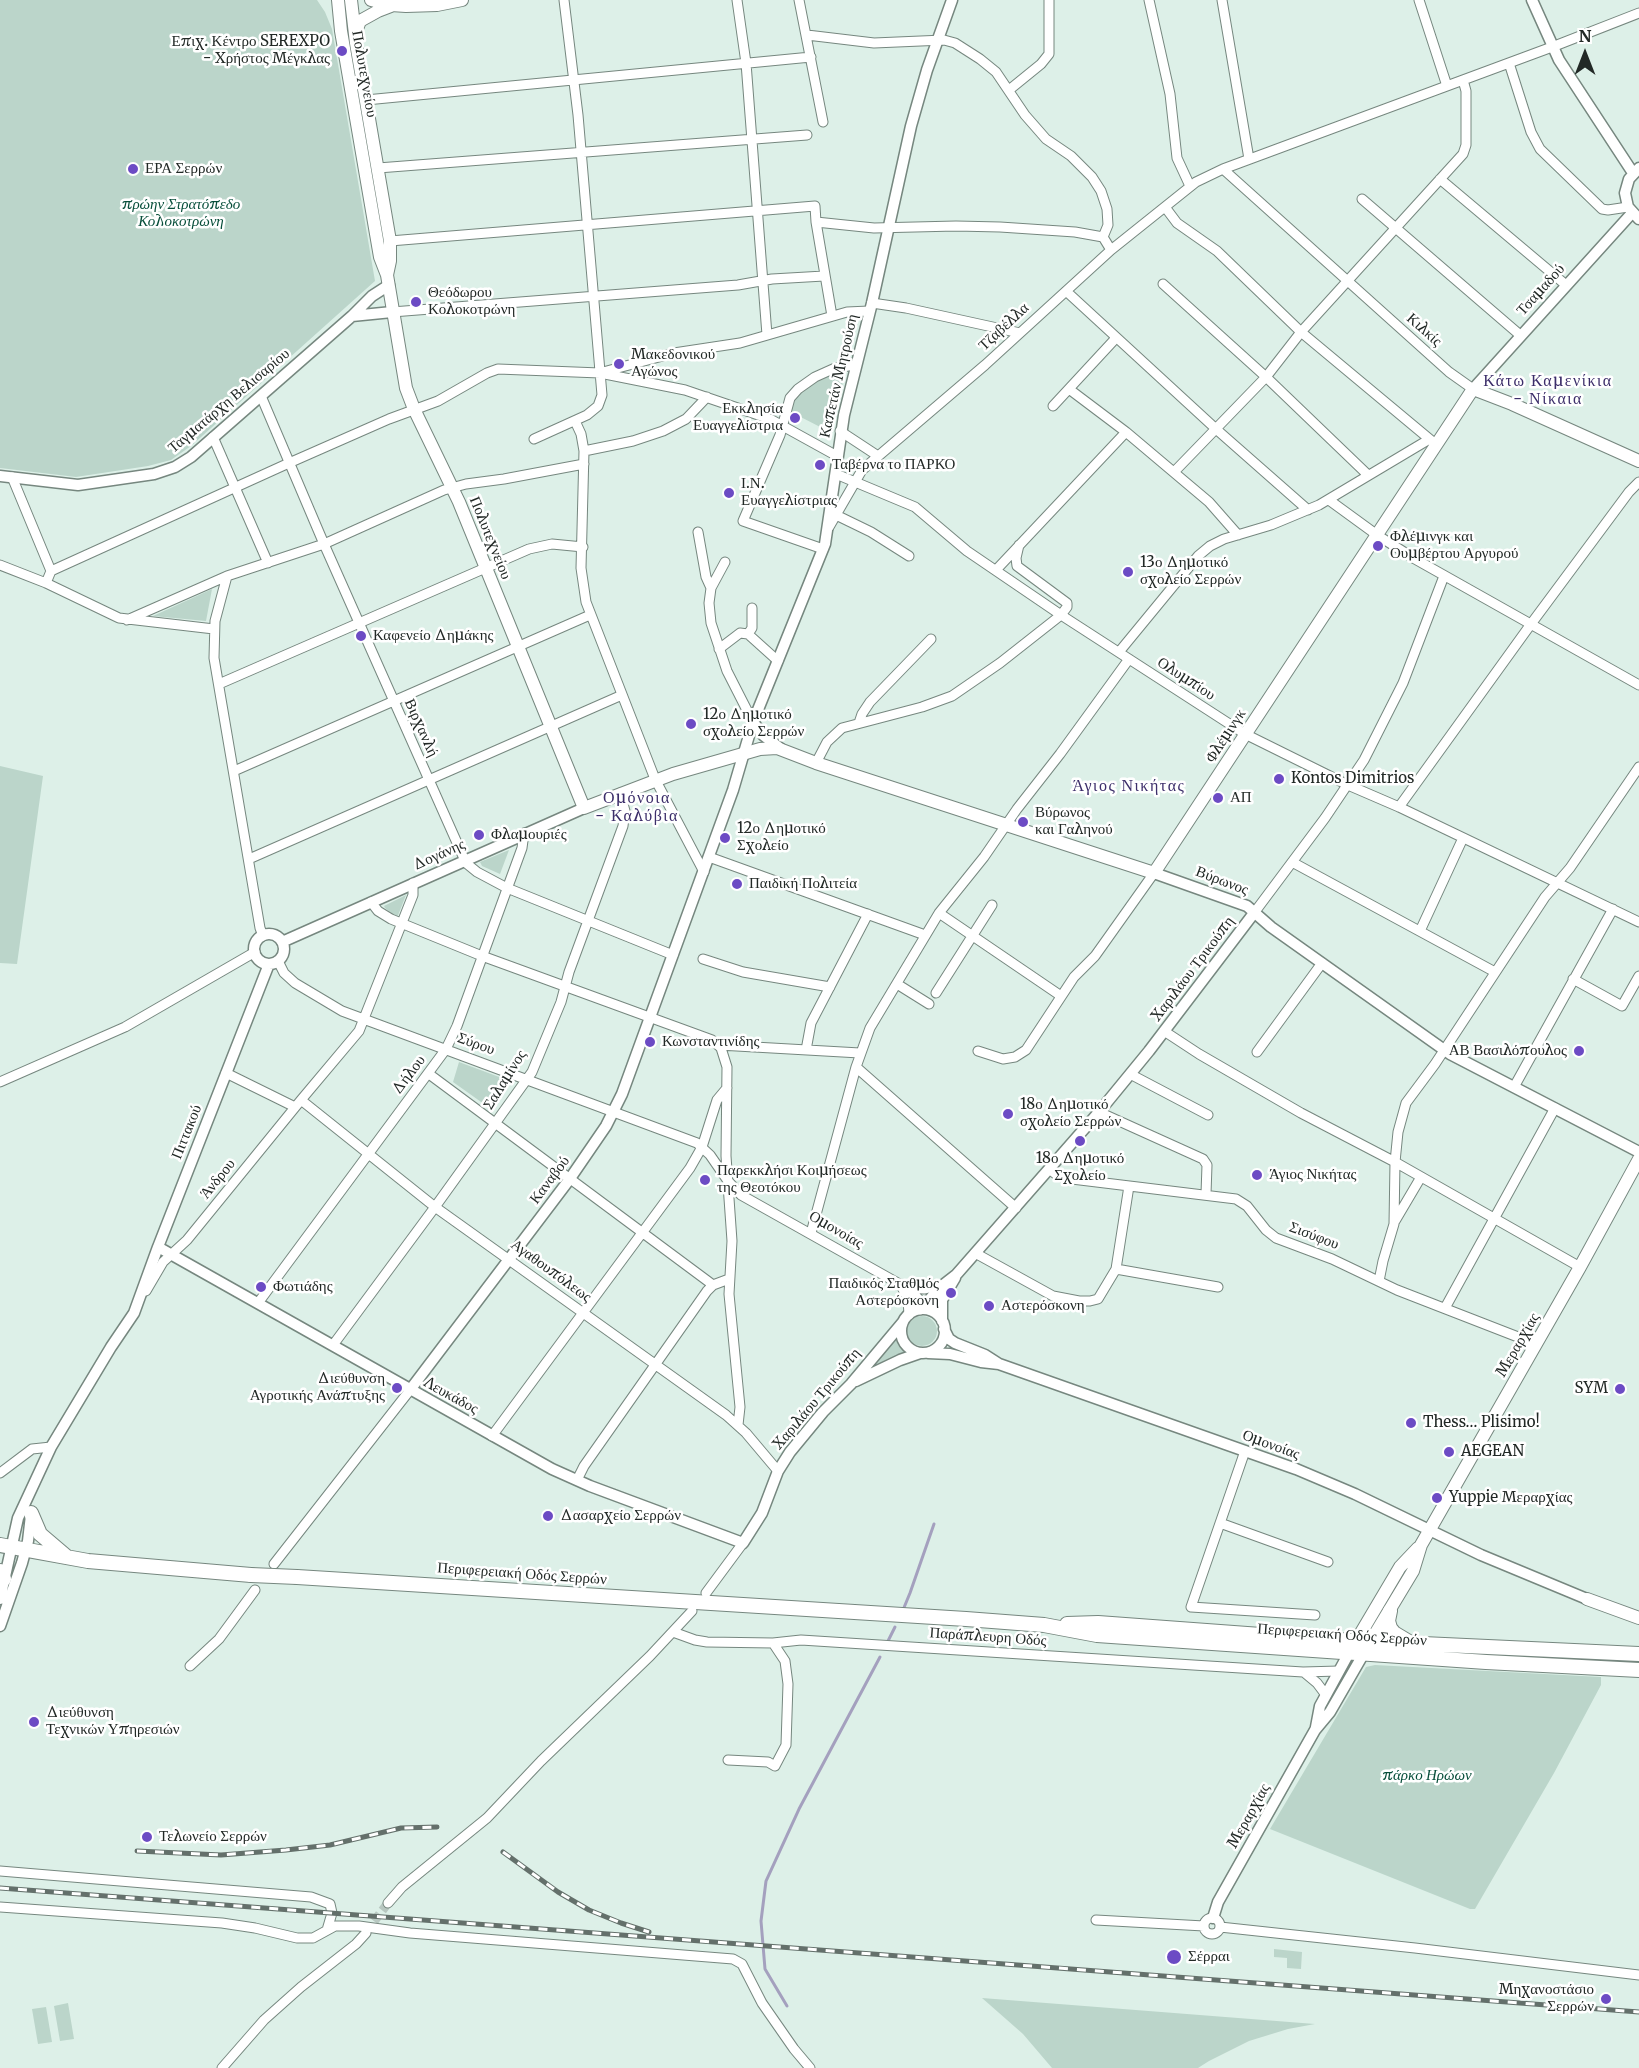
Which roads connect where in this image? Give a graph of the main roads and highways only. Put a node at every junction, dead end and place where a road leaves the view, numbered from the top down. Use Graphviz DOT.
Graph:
graph roads {
  1 [pos="327,0"];
  2 [pos="338,0"];
  3 [pos="351,0"];
  4 [pos="371,0"];
  5 [pos="462,0"];
  6 [pos="394,6"];
  7 [pos="339,20"];
  8 [pos="355,35"];
  9 [pos="388,280"];
  10 [pos="1473,389"];
  11 [pos="1639,461"];
  12 [pos="781,749"];
  13 [pos="584,808"];
  14 [pos="1154,873"];
  15 [pos="1639,1159"];
  16 [pos="31,1513"];
  17 [pos="1421,1545"];
  18 [pos="5,1546"];
  19 [pos="68,1558"];
  20 [pos="1587,1599"];
  21 [pos="1390,1611"];
  22 [pos="1639,1617"];
  23 [pos="1410,1643"];
  24 [pos="1360,1646"];
  25 [pos="1639,1654"];
  26 [pos="1639,1671"];
  1 -- 7 [label="main road"];
  2 -- 7 [label="main road"];
  3 -- 8 [label="main road, Πολυτεχνείου"];
  4 -- 6 [label="main road"];
  5 -- 6 [label="main road"];
  6 -- 8 [label="main road"];
  7 -- 9 [label="main road, Πολυτεχνείου"];
  8 -- 9 [label="main road, Πολυτεχνείου"];
  9 -- 13 [label="main road, Πολυτεχνείου"];
  10 -- 11 [label="main road, Κιλκίς"];
  10 -- 14 [label="main road, Φλέμινγκ"];
  12 -- 13 [label="main road, Δογάνης"];
  12 -- 14 [label="main road, Βύρωνος"];
  15 -- 17 [label="main road, Μεραρχίας"];
  16 -- 19 [label="main road"];
  17 -- 21 [label="main road, Μεραρχίας"];
  17 -- 24 [label="main road, Μεραρχίας"];
  18 -- 19 [label="main road, Περιφερειακή Οδός Σερρών"];
  19 -- 24 [label="main road, Περιφερειακή Οδός Σερρών, bridge"];
  20 -- 22 [label="main road"];
  21 -- 23 [label="main road"];
  21 -- 24 [label="main road, Μεραρχίας"];
  23 -- 24 [label="main road, Περιφερειακή Οδός Σερρών"];
  23 -- 25 [label="main road, Περιφερειακή Οδός Σερρών"];
  24 -- 26 [label="main road, Περιφερειακή Οδός Σερρών"];
}
